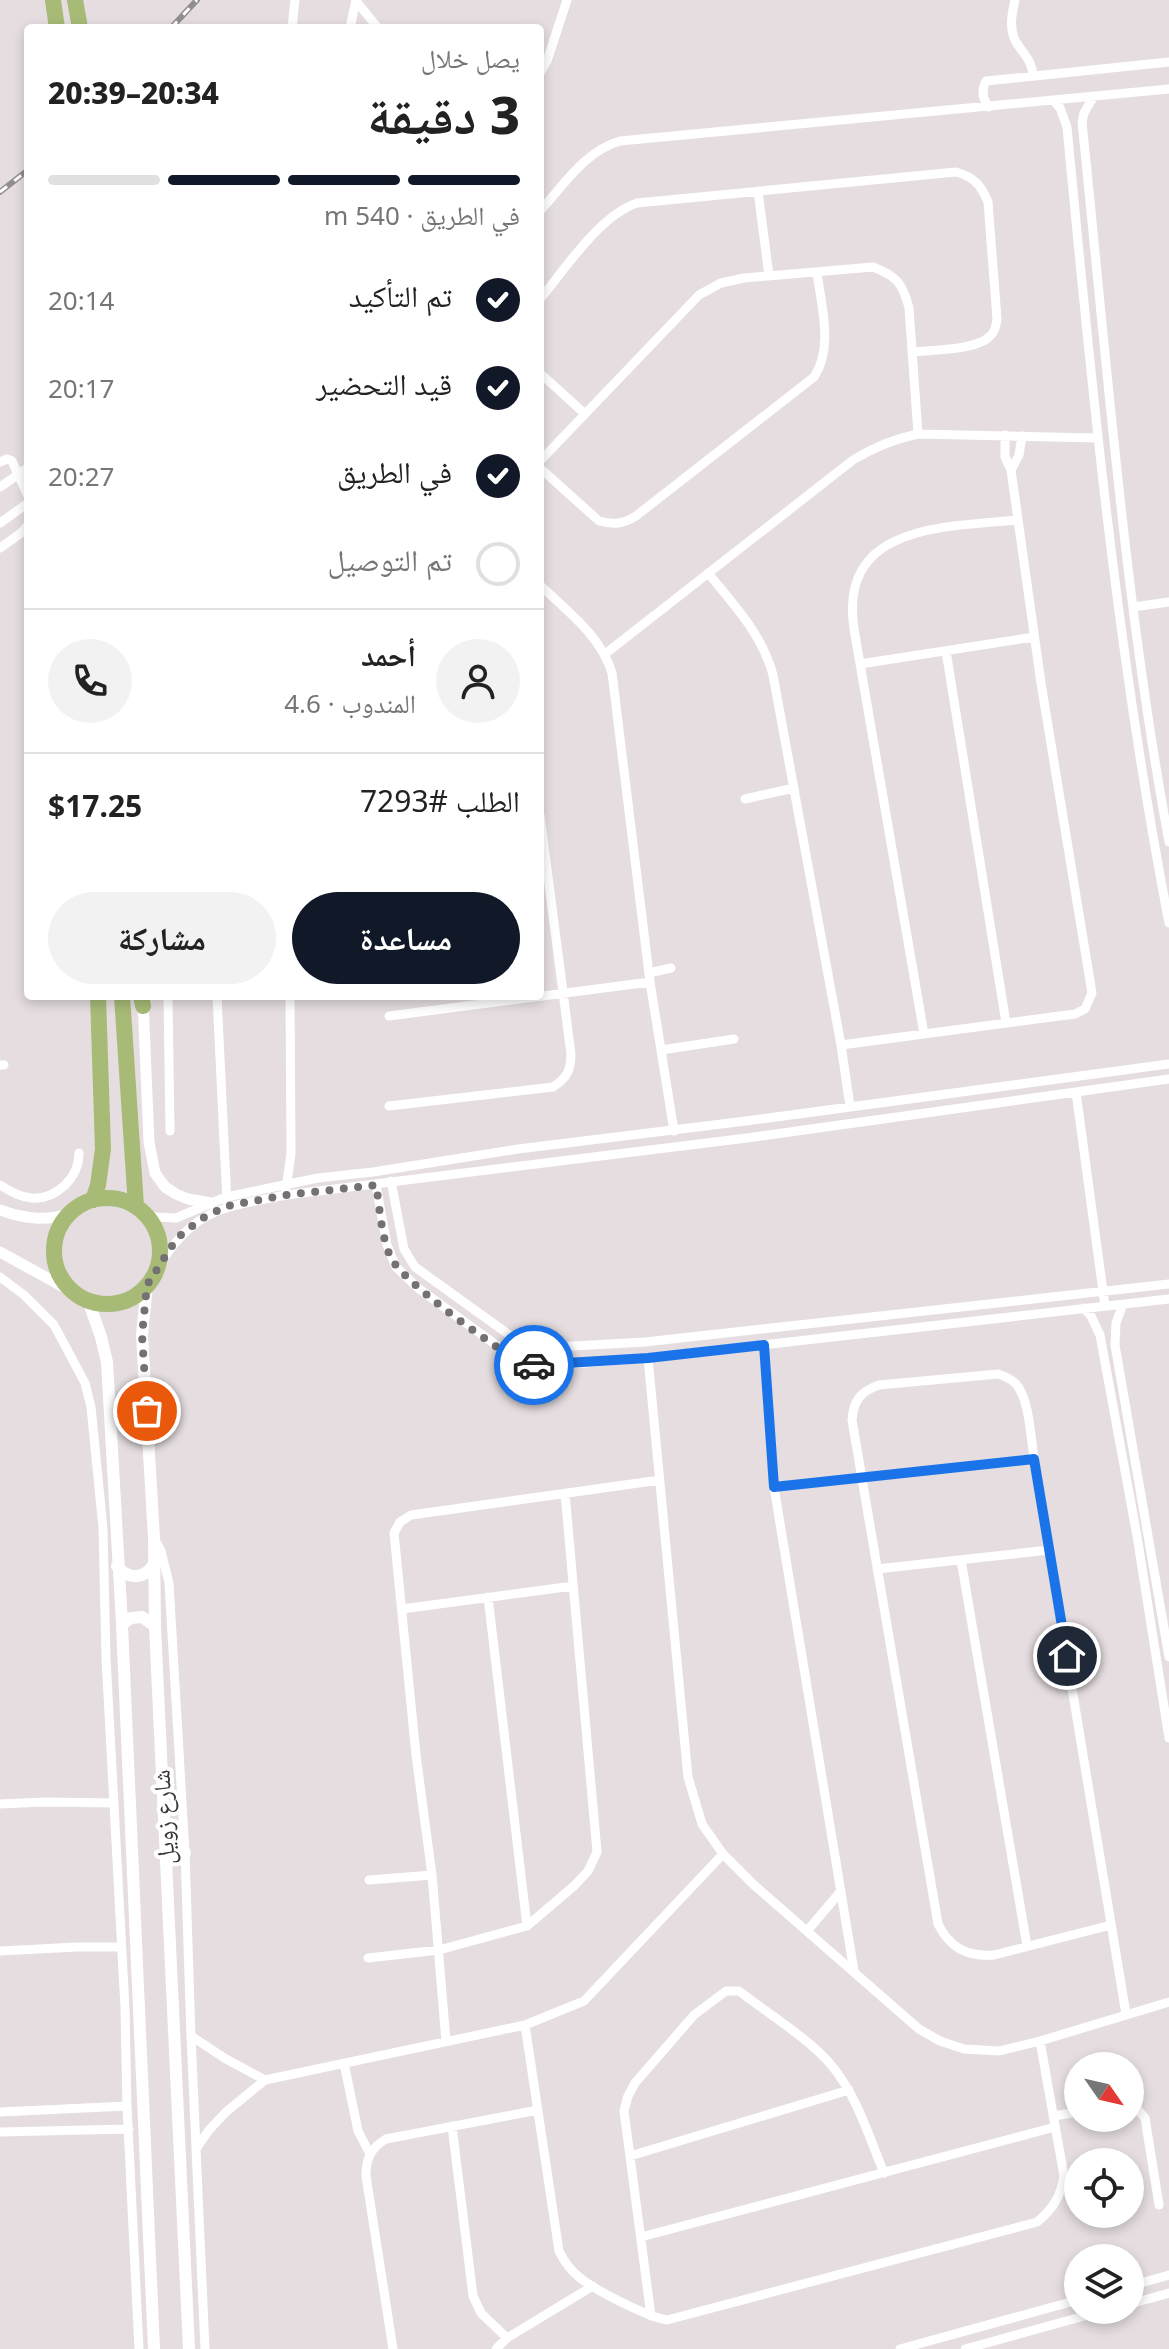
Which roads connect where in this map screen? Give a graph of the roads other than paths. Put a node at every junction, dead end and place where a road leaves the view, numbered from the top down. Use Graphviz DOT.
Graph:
graph roads {
  1 [pos="53,0"];
  2 [pos="75,0"];
  3 [pos="295,0"];
  4 [pos="356,0"];
  5 [pos="567,0"];
  6 [pos="1015,0"];
  7 [pos="56,24"];
  8 [pos="79,24"];
  9 [pos="292,24"];
  10 [pos="351,24"];
  11 [pos="375,24"];
  12 [pos="1169,62"];
  13 [pos="544,66"];
  14 [pos="1033,75"];
  15 [pos="1169,89"];
  16 [pos="1094,96"];
  17 [pos="1053,100"];
  18 [pos="989,107"];
  19 [pos="1084,141"];
  20 [pos="1069,143"];
  21 [pos="758,191"];
  22 [pos="544,207"];
  23 [pos="817,272"];
  24 [pos="769,276"];
  25 [pos="544,294"];
  26 [pos="1100,300"];
  27 [pos="1084,302"];
  28 [pos="912,352"];
  29 [pos="544,377"];
  30 [pos="585,414"];
  31 [pos="918,434"];
  32 [pos="1005,435"];
  33 [pos="1022,436"];
  34 [pos="1098,438"];
  35 [pos="544,457"];
  36 [pos="0,462"];
  37 [pos="1011,470"];
  38 [pos="24,471"];
  39 [pos="544,472"];
  40 [pos="0,487"];
  41 [pos="24,506"];
  42 [pos="1018,520"];
  43 [pos="1122,520"];
  44 [pos="1108,521"];
  45 [pos="0,523"];
  46 [pos="24,530"];
  47 [pos="0,548"];
  48 [pos="708,573"];
  49 [pos="544,589"];
  50 [pos="1169,602"];
  51 [pos="1133,607"];
  52 [pos="1034,637"];
  53 [pos="946,651"];
  54 [pos="605,654"];
  55 [pos="860,664"];
  56 [pos="794,788"];
  57 [pos="745,799"];
  58 [pos="1162,804"];
  59 [pos="1148,807"];
  60 [pos="1169,842"];
  61 [pos="544,845"];
  62 [pos="1168,917"];
  63 [pos="671,968"];
  64 [pos="650,977"];
  65 [pos="564,993"];
  66 [pos="544,995"];
  67 [pos="98,1000"];
  68 [pos="122,1000"];
  69 [pos="142,1000"];
  70 [pos="168,1000"];
  71 [pos="217,1000"];
  72 [pos="290,1000"];
  73 [pos="469,1001"];
  74 [pos="389,1016"];
  75 [pos="1006,1023"];
  76 [pos="924,1034"];
  77 [pos="734,1039"];
  78 [pos="841,1045"];
  79 [pos="661,1050"];
  80 [pos="1169,1064"];
  81 [pos="1169,1079"];
  82 [pos="1076,1092"];
  83 [pos="389,1106"];
  84 [pos="850,1106"];
  85 [pos="746,1121"];
  86 [pos="170,1131"];
  87 [pos="674,1131"];
  88 [pos="747,1138"];
  89 [pos="79,1153"];
  90 [pos="390,1169"];
  91 [pos="318,1178"];
  92 [pos="391,1184"];
  93 [pos="0,1185"];
  94 [pos="376,1185"];
  95 [pos="286,1190"];
  96 [pos="319,1191"];
  97 [pos="93,1200"];
  98 [pos="227,1202"];
  99 [pos="211,1203"];
  100 [pos="0,1210"];
  101 [pos="140,1210"];
  102 [pos="69,1214"];
  103 [pos="0,1252"];
  104 [pos="157,1269"];
  105 [pos="0,1277"];
  106 [pos="1169,1284"];
  107 [pos="147,1285"];
  108 [pos="1103,1291"];
  109 [pos="84,1298"];
  110 [pos="1169,1299"];
  111 [pos="1123,1304"];
  112 [pos="1105,1306"];
  113 [pos="1084,1308"];
  114 [pos="472,1309"];
  115 [pos="922,1311"];
  116 [pos="463,1322"];
  117 [pos="924,1327"];
  118 [pos="764,1345"];
  119 [pos="1115,1345"];
  120 [pos="1102,1346"];
  121 [pos="648,1358"];
  122 [pos="1034,1459"];
  123 [pos="861,1477"];
  124 [pos="660,1480"];
  125 [pos="774,1487"];
  126 [pos="565,1493"];
  127 [pos="154,1538"];
  128 [pos="1049,1550"];
  129 [pos="961,1560"];
  130 [pos="155,1562"];
  131 [pos="117,1566"];
  132 [pos="877,1569"];
  133 [pos="573,1586"];
  134 [pos="488,1597"];
  135 [pos="402,1609"];
  136 [pos="122,1624"];
  137 [pos="155,1626"];
  138 [pos="1169,1657"];
  139 [pos="1169,1738"];
  140 [pos="113,1803"];
  141 [pos="0,1804"];
  142 [pos="185,1853"];
  143 [pos="723,1854"];
  144 [pos="166,1855"];
  145 [pos="432,1875"];
  146 [pos="369,1880"];
  147 [pos="841,1891"];
  148 [pos="1111,1925"];
  149 [pos="527,1926"];
  150 [pos="807,1931"];
  151 [pos="1027,1946"];
  152 [pos="121,1947"];
  153 [pos="439,1950"];
  154 [pos="0,1951"];
  155 [pos="368,1958"];
  156 [pos="855,1971"];
  157 [pos="1169,2002"];
  158 [pos="132,2006"];
  159 [pos="1126,2014"];
  160 [pos="525,2025"];
  161 [pos="191,2036"];
  162 [pos="446,2041"];
  163 [pos="1040,2041"];
  164 [pos="344,2063"];
  165 [pos="265,2080"];
  166 [pos="849,2090"];
  167 [pos="127,2106"];
  168 [pos="538,2110"];
  169 [pos="0,2112"];
  170 [pos="1064,2114"];
  171 [pos="1053,2116"];
  172 [pos="1144,2117"];
  173 [pos="452,2126"];
  174 [pos="1055,2127"];
  175 [pos="129,2129"];
  176 [pos="0,2132"];
  177 [pos="196,2149"];
  178 [pos="370,2154"];
  179 [pos="630,2156"];
  180 [pos="884,2173"];
  181 [pos="1159,2205"];
  182 [pos="641,2237"];
  183 [pos="1169,2275"];
  184 [pos="1144,2282"];
  185 [pos="593,2286"];
  186 [pos="1169,2293"];
  187 [pos="1144,2300"];
  188 [pos="152,2303"];
  189 [pos="1064,2304"];
  190 [pos="138,2306"];
  191 [pos="651,2316"];
  192 [pos="188,2320"];
  193 [pos="204,2321"];
  194 [pos="1064,2322"];
  195 [pos="959,2333"];
  196 [pos="507,2338"];
  197 [pos="139,2349"];
  198 [pos="154,2349"];
  199 [pos="189,2349"];
  200 [pos="205,2349"];
  201 [pos="393,2349"];
  202 [pos="496,2349"];
  203 [pos="900,2349"];
  204 [pos="964,2349"];
  1 -- 7 [label="highway"];
  2 -- 8 [label="highway"];
  3 -- 9 [label="street"];
  4 -- 10 [label="street"];
  4 -- 11 [label="street"];
  5 -- 13 [label="street"];
  6 -- 14 [label="street"];
  12 -- 14 [label="street"];
  14 -- 18 [label="street"];
  15 -- 16 [label="street"];
  16 -- 17 [label="street"];
  16 -- 19 [label="street"];
  17 -- 18 [label="street"];
  17 -- 20 [label="street"];
  18 -- 22 [label="street"];
  19 -- 20 [label="street"];
  19 -- 26 [label="street"];
  20 -- 27 [label="street"];
  21 -- 24 [label="street"];
  21 -- 25 [label="street"];
  21 -- 28 [label="street"];
  23 -- 24 [label="street"];
  23 -- 28 [label="street"];
  23 -- 39 [label="street"];
  24 -- 30 [label="street"];
  26 -- 27 [label="street"];
  26 -- 43 [label="street"];
  27 -- 34 [label="street"];
  28 -- 31 [label="street"];
  29 -- 30 [label="street"];
  30 -- 35 [label="street"];
  31 -- 32 [label="street"];
  31 -- 48 [label="street"];
  32 -- 33 [label="street"];
  32 -- 37 [label="street"];
  33 -- 34 [label="street"];
  33 -- 37 [label="street"];
  34 -- 44 [label="street"];
  36 -- 38 [label="street"];
  37 -- 42 [label="street"];
  38 -- 40 [label="street"];
  41 -- 45 [label="street"];
  42 -- 52 [label="street"];
  42 -- 55 [label="street"];
  43 -- 44 [label="street"];
  43 -- 51 [label="street"];
  44 -- 59 [label="street"];
  46 -- 47 [label="street"];
  48 -- 54 [label="street"];
  48 -- 56 [label="street"];
  49 -- 54 [label="street"];
  50 -- 51 [label="street"];
  51 -- 58 [label="street"];
  52 -- 53 [label="street"];
  52 -- 75 [label="street"];
  53 -- 55 [label="street"];
  53 -- 75 [label="street"];
  54 -- 64 [label="street"];
  55 -- 76 [label="street"];
  56 -- 57 [label="street"];
  56 -- 78 [label="street"];
  58 -- 59 [label="street"];
  58 -- 60 [label="street"];
  59 -- 62 [label="street"];
  61 -- 65 [label="street"];
  63 -- 64 [label="street"];
  64 -- 65 [label="street"];
  64 -- 79 [label="street"];
  65 -- 66 [label="street"];
  65 -- 83 [label="street"];
  67 -- 97 [label="highway"];
  68 -- 101 [label="highway"];
  69 -- 99 [label="street"];
  70 -- 86 [label="street"];
  71 -- 98 [label="street"];
  72 -- 95 [label="street"];
  73 -- 74 [label="street"];
  75 -- 76 [label="street"];
  76 -- 78 [label="street"];
  77 -- 79 [label="street"];
  78 -- 84 [label="street"];
  79 -- 87 [label="street"];
  80 -- 84 [label="street"];
  81 -- 82 [label="street"];
  82 -- 88 [label="street"];
  82 -- 108 [label="street"];
  84 -- 85 [label="street"];
  85 -- 87 [label="street"];
  85 -- 88 [label="street"];
  87 -- 90 [label="street"];
  88 -- 92 [label="street"];
  89 -- 93 [label="street"];
  90 -- 91 [label="street"];
  90 -- 92 [label="street"];
  91 -- 95 [label="street"];
  91 -- 96 [label="street"];
  92 -- 94 [label="street"];
  92 -- 114 [label="street"];
  94 -- 96 [label="street"];
  94 -- 116 [label="street"];
  95 -- 96 [label="street"];
  95 -- 98 [label="street"];
  97 -- 101 [label="highway"];
  97 -- 102 [label="highway"];
  98 -- 99 [label="street"];
  98 -- 104 [label="street"];
  99 -- 101 [label="street"];
  100 -- 102 [label="street"];
  101 -- 104 [label="highway"];
  102 -- 109 [label="highway"];
  103 -- 109 [label="street"];
  104 -- 107 [label="highway"];
  105 -- 140 [label="street"];
  106 -- 108 [label="street"];
  107 -- 109 [label="highway"];
  107 -- 127 [label="main road, شارع زويل"];
  108 -- 112 [label="street"];
  108 -- 115 [label="street"];
  109 -- 131 [label="main road, شارع زويل"];
  110 -- 111 [label="street"];
  111 -- 112 [label="street"];
  111 -- 119 [label="street"];
  112 -- 113 [label="street"];
  113 -- 117 [label="street"];
  113 -- 120 [label="street"];
  114 -- 115 [label="street"];
  114 -- 116 [label="street"];
  115 -- 117 [label="street"];
  116 -- 121 [label="street"];
  117 -- 118 [label="street"];
  118 -- 121 [label="street"];
  118 -- 125 [label="street"];
  119 -- 120 [label="street"];
  119 -- 138 [label="street"];
  120 -- 139 [label="street"];
  121 -- 124 [label="street"];
  122 -- 123 [label="street"];
  122 -- 123 [label="street"];
  122 -- 128 [label="street"];
  123 -- 125 [label="street"];
  123 -- 132 [label="street"];
  124 -- 126 [label="street"];
  124 -- 143 [label="street"];
  125 -- 147 [label="street"];
  126 -- 133 [label="street"];
  126 -- 135 [label="street"];
  127 -- 130 [label="main road, شارع زويل"];
  127 -- 142 [label="street"];
  128 -- 129 [label="street"];
  128 -- 148 [label="street"];
  129 -- 132 [label="street"];
  129 -- 151 [label="street"];
  130 -- 131 [label="main road"];
  130 -- 137 [label="main road, شارع زويل"];
  131 -- 136 [label="main road, شارع زويل"];
  132 -- 151 [label="street"];
  133 -- 134 [label="street"];
  133 -- 149 [label="street"];
  134 -- 135 [label="street"];
  134 -- 149 [label="street"];
  135 -- 145 [label="street"];
  136 -- 137 [label="main road"];
  136 -- 158 [label="main road, شارع زويل"];
  137 -- 144 [label="main road, شارع زويل"];
  140 -- 141 [label="street"];
  140 -- 152 [label="street"];
  142 -- 144 [label="main road"];
  142 -- 161 [label="street"];
  143 -- 150 [label="street"];
  143 -- 160 [label="street"];
  144 -- 192 [label="main road, شارع زويل"];
  145 -- 146 [label="street"];
  145 -- 153 [label="street"];
  147 -- 150 [label="street"];
  147 -- 156 [label="street"];
  148 -- 151 [label="street"];
  148 -- 159 [label="street"];
  149 -- 153 [label="street"];
  150 -- 156 [label="street"];
  152 -- 154 [label="street"];
  152 -- 158 [label="street"];
  153 -- 155 [label="street"];
  153 -- 162 [label="street"];
  156 -- 163 [label="street"];
  157 -- 159 [label="street"];
  158 -- 167 [label="street"];
  158 -- 188 [label="main road, شارع زويل"];
  159 -- 163 [label="street"];
  160 -- 162 [label="street"];
  160 -- 168 [label="street"];
  161 -- 165 [label="street"];
  161 -- 177 [label="street"];
  162 -- 164 [label="street"];
  163 -- 171 [label="street"];
  164 -- 165 [label="street"];
  164 -- 178 [label="street"];
  165 -- 177 [label="street"];
  166 -- 179 [label="street"];
  166 -- 179 [label="street"];
  166 -- 180 [label="street"];
  167 -- 169 [label="street"];
  167 -- 175 [label="street"];
  168 -- 173 [label="street"];
  168 -- 185 [label="street"];
  170 -- 171 [label="street"];
  171 -- 174 [label="street"];
  172 -- 181 [label="street"];
  173 -- 178 [label="street"];
  173 -- 196 [label="street"];
  174 -- 180 [label="street"];
  174 -- 191 [label="street"];
  175 -- 176 [label="street"];
  175 -- 190 [label="street"];
  177 -- 193 [label="street"];
  178 -- 201 [label="street"];
  179 -- 182 [label="street"];
  180 -- 182 [label="street"];
  182 -- 191 [label="street"];
  183 -- 184 [label="street"];
  185 -- 191 [label="street"];
  185 -- 196 [label="street"];
  186 -- 187 [label="street"];
  188 -- 190 [label="main road"];
  188 -- 198 [label="main road, شارع زويل"];
  189 -- 195 [label="street"];
  190 -- 197 [label="street"];
  192 -- 193 [label="main road"];
  192 -- 199 [label="main road, شارع زويل"];
  193 -- 200 [label="street"];
  194 -- 204 [label="street"];
  195 -- 203 [label="street"];
  195 -- 204 [label="street"];
  196 -- 202 [label="street"];
}
